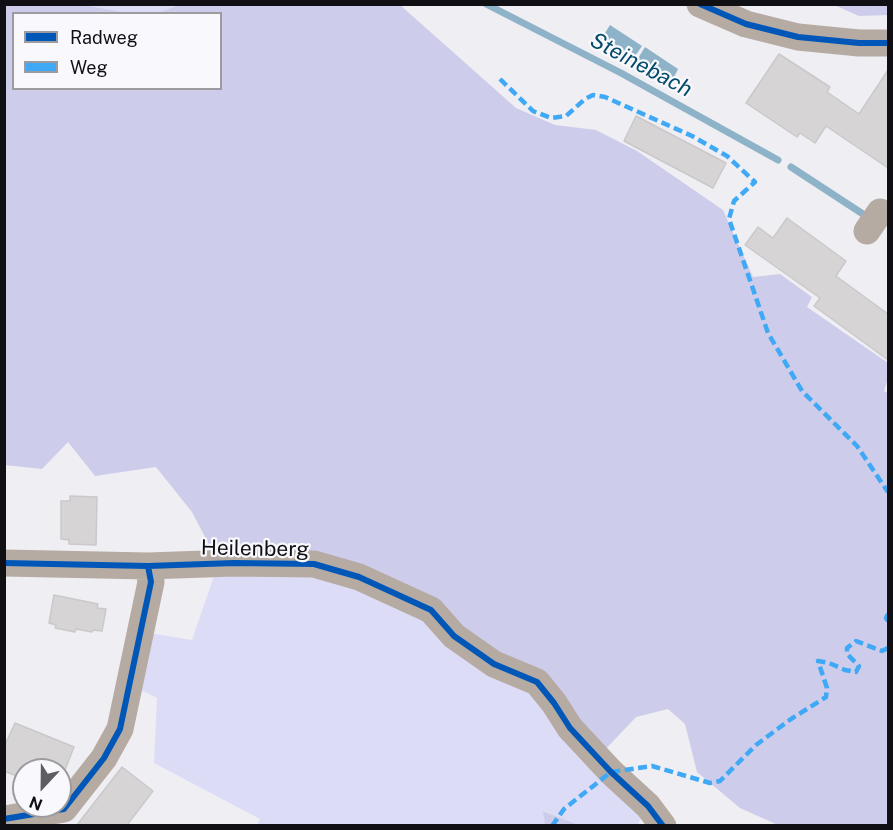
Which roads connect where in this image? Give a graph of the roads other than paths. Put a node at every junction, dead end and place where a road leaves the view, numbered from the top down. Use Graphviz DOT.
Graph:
graph roads {
  1 [pos="700,4"];
  2 [pos="888,43"];
  3 [pos="4,563"];
  4 [pos="148,566"];
  5 [pos="4,819"];
  6 [pos="663,825"];
  1 -- 2 [label="street"];
  3 -- 4 [label="street, Heilenberg"];
  4 -- 5 [label="street"];
  4 -- 6 [label="street, Heilenberg"];
}
